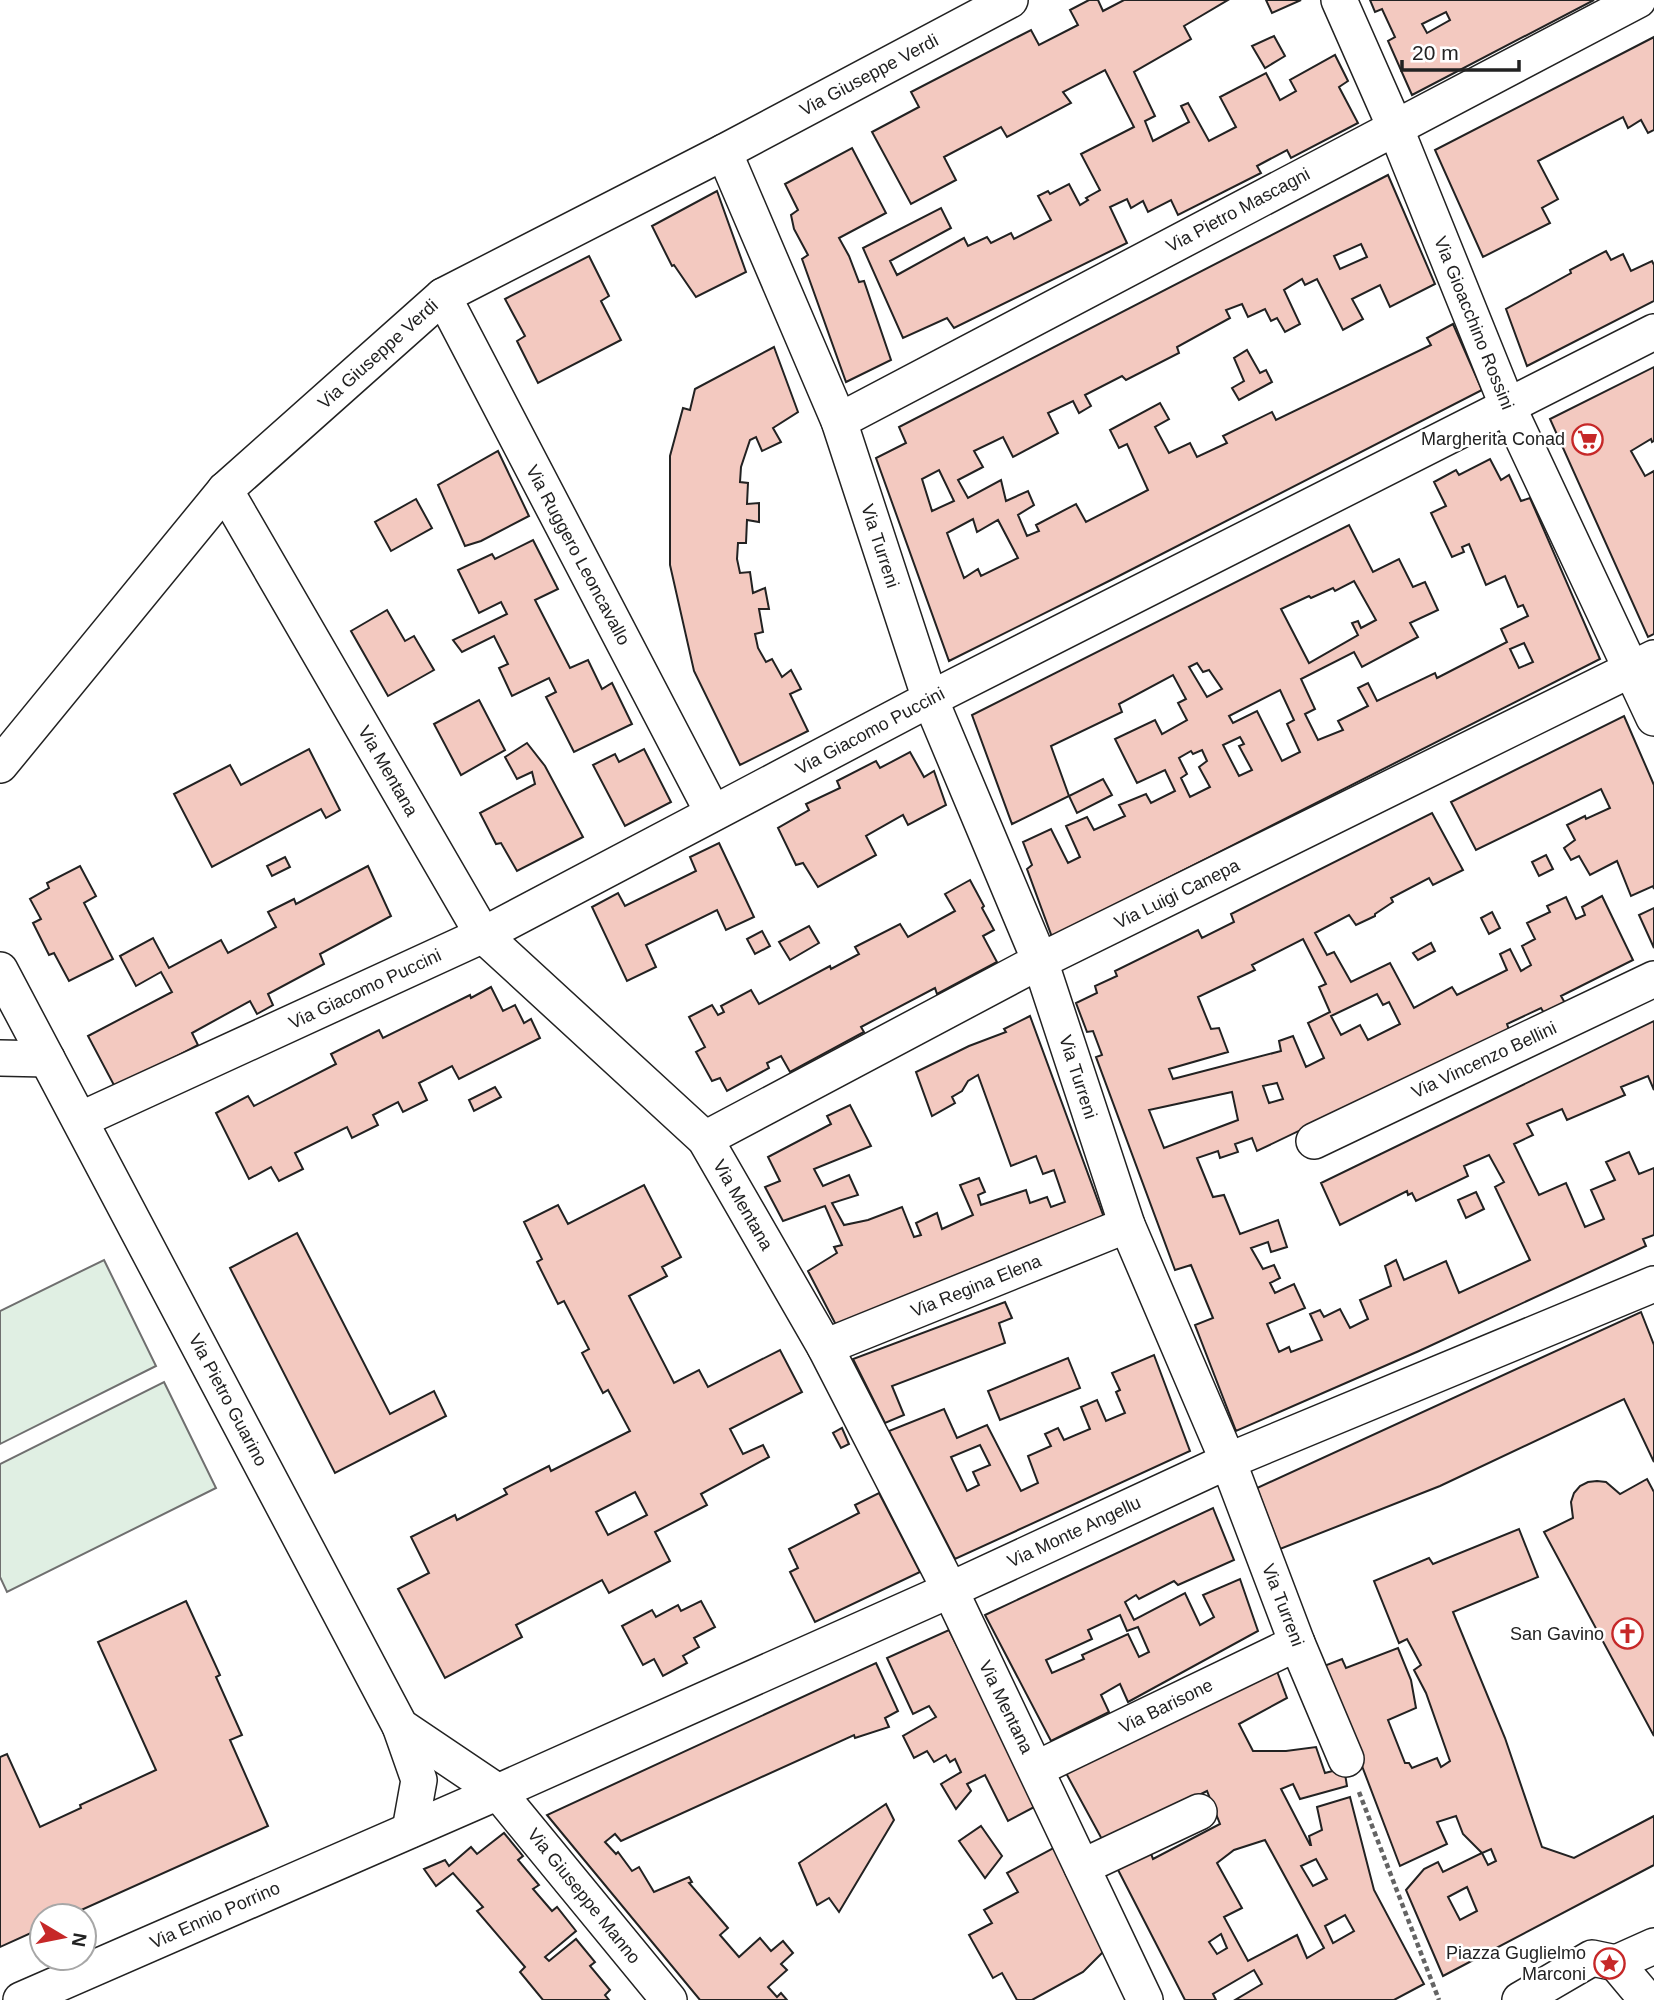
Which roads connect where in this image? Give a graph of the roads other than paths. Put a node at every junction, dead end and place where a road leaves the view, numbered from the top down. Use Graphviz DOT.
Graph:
graph roads {
  1 [pos="1010,0"];
  2 [pos="1339,0"];
  3 [pos="1638,0"];
  4 [pos="1395,127"];
  5 [pos="724,152"];
  6 [pos="443,296"];
  7 [pos="1654,332"];
  8 [pos="1508,407"];
  9 [pos="839,421"];
  10 [pos="225,490"];
  11 [pos="1643,664"];
  12 [pos="930,699"];
  13 [pos="1654,718"];
  14 [pos="0,765"];
  15 [pos="713,813"];
  16 [pos="483,935"];
  17 [pos="1040,961"];
  18 [pos="0,970"];
  19 [pos="1654,979"];
  20 [pos="0,1058"];
  21 [pos="47,1059"];
  22 [pos="80,1120"];
  23 [pos="705,1139"];
  24 [pos="1314,1141"];
  25 [pos="1128,1225"];
  26 [pos="1654,1284"];
  27 [pos="825,1347"];
  28 [pos="1228,1461"];
  29 [pos="950,1590"];
  30 [pos="1297,1643"];
  31 [pos="400,1726"];
  32 [pos="1346,1759"];
  33 [pos="1036,1769"];
  34 [pos="498,1792"];
  35 [pos="1199,1812"];
  36 [pos="410,1830"];
  37 [pos="1082,1867"];
  38 [pos="1654,1947"];
  39 [pos="1616,1963"];
  40 [pos="21,2000"];
  41 [pos="669,2000"];
  42 [pos="1145,2000"];
  43 [pos="1520,2000"];
  44 [pos="1647,2000"];
  1 -- 5 [label="street, Via Giuseppe Verdi"];
  2 -- 4 [label="street, Via Gioacchino Rossini"];
  3 -- 4 [label="street, Via Pietro Mascagni"];
  4 -- 8 [label="street, Via Gioacchino Rossini"];
  4 -- 9 [label="street, Via Pietro Mascagni"];
  5 -- 6 [label="street, Via Giuseppe Verdi"];
  5 -- 9 [label="street, Via Turreni"];
  6 -- 10 [label="street, Via Giuseppe Verdi"];
  6 -- 15 [label="street, Via Ruggero Leoncavallo"];
  7 -- 8 [label="street, Via Giacomo Puccini"];
  8 -- 11 [label="street, Via Gioacchino Rossini"];
  8 -- 12 [label="street, Via Giacomo Puccini"];
  9 -- 12 [label="street, Via Turreni"];
  10 -- 14 [label="street, Via Giuseppe Verdi"];
  10 -- 16 [label="street, Via Mentana"];
  11 -- 13 [label="street, Via Gioacchino Rossini"];
  11 -- 17 [label="street, Via Luigi Canepa"];
  12 -- 15 [label="street, Via Giacomo Puccini"];
  12 -- 17 [label="street, Via Turreni"];
  15 -- 16 [label="street, Via Giacomo Puccini"];
  16 -- 22 [label="street, Via Giacomo Puccini"];
  16 -- 23 [label="street, Via Mentana"];
  17 -- 23 [label="street, Via Luigi Canepa"];
  17 -- 25 [label="street, Via Turreni"];
  18 -- 21 [label="street, Via Pietro Guarino"];
  19 -- 24 [label="street, Via Vincenzo Bellini"];
  20 -- 21 [label="street"];
  21 -- 22 [label="street, Via Pietro Guarino"];
  22 -- 31 [label="street, Via Pietro Guarino"];
  23 -- 27 [label="street, Via Mentana"];
  25 -- 27 [label="street, Via Regina Elena"];
  25 -- 28 [label="street, Via Turreni"];
  26 -- 28 [label="street, Via Monte Angellu"];
  27 -- 29 [label="street, Via Mentana"];
  28 -- 29 [label="street, Via Monte Angellu"];
  28 -- 30 [label="street, Via Turreni"];
  29 -- 33 [label="street, Via Mentana"];
  29 -- 34 [label="street, Via Monte Angellu"];
  30 -- 32 [label="street, Via Turreni"];
  30 -- 33 [label="street, Via Barisone"];
  31 -- 34 [label="street, Via Pietro Guarino"];
  31 -- 36 [label="street"];
  33 -- 37 [label="street, Via Mentana"];
  34 -- 36 [label="street, Via Ennio Porrino"];
  34 -- 41 [label="street, Via Giuseppe Manno"];
  35 -- 37 [label="street"];
  36 -- 40 [label="street, Via Ennio Porrino"];
  37 -- 42 [label="street, Via Mentana"];
  38 -- 39 [label="street"];
  39 -- 43 [label="street"];
  39 -- 44 [label="street"];
}
